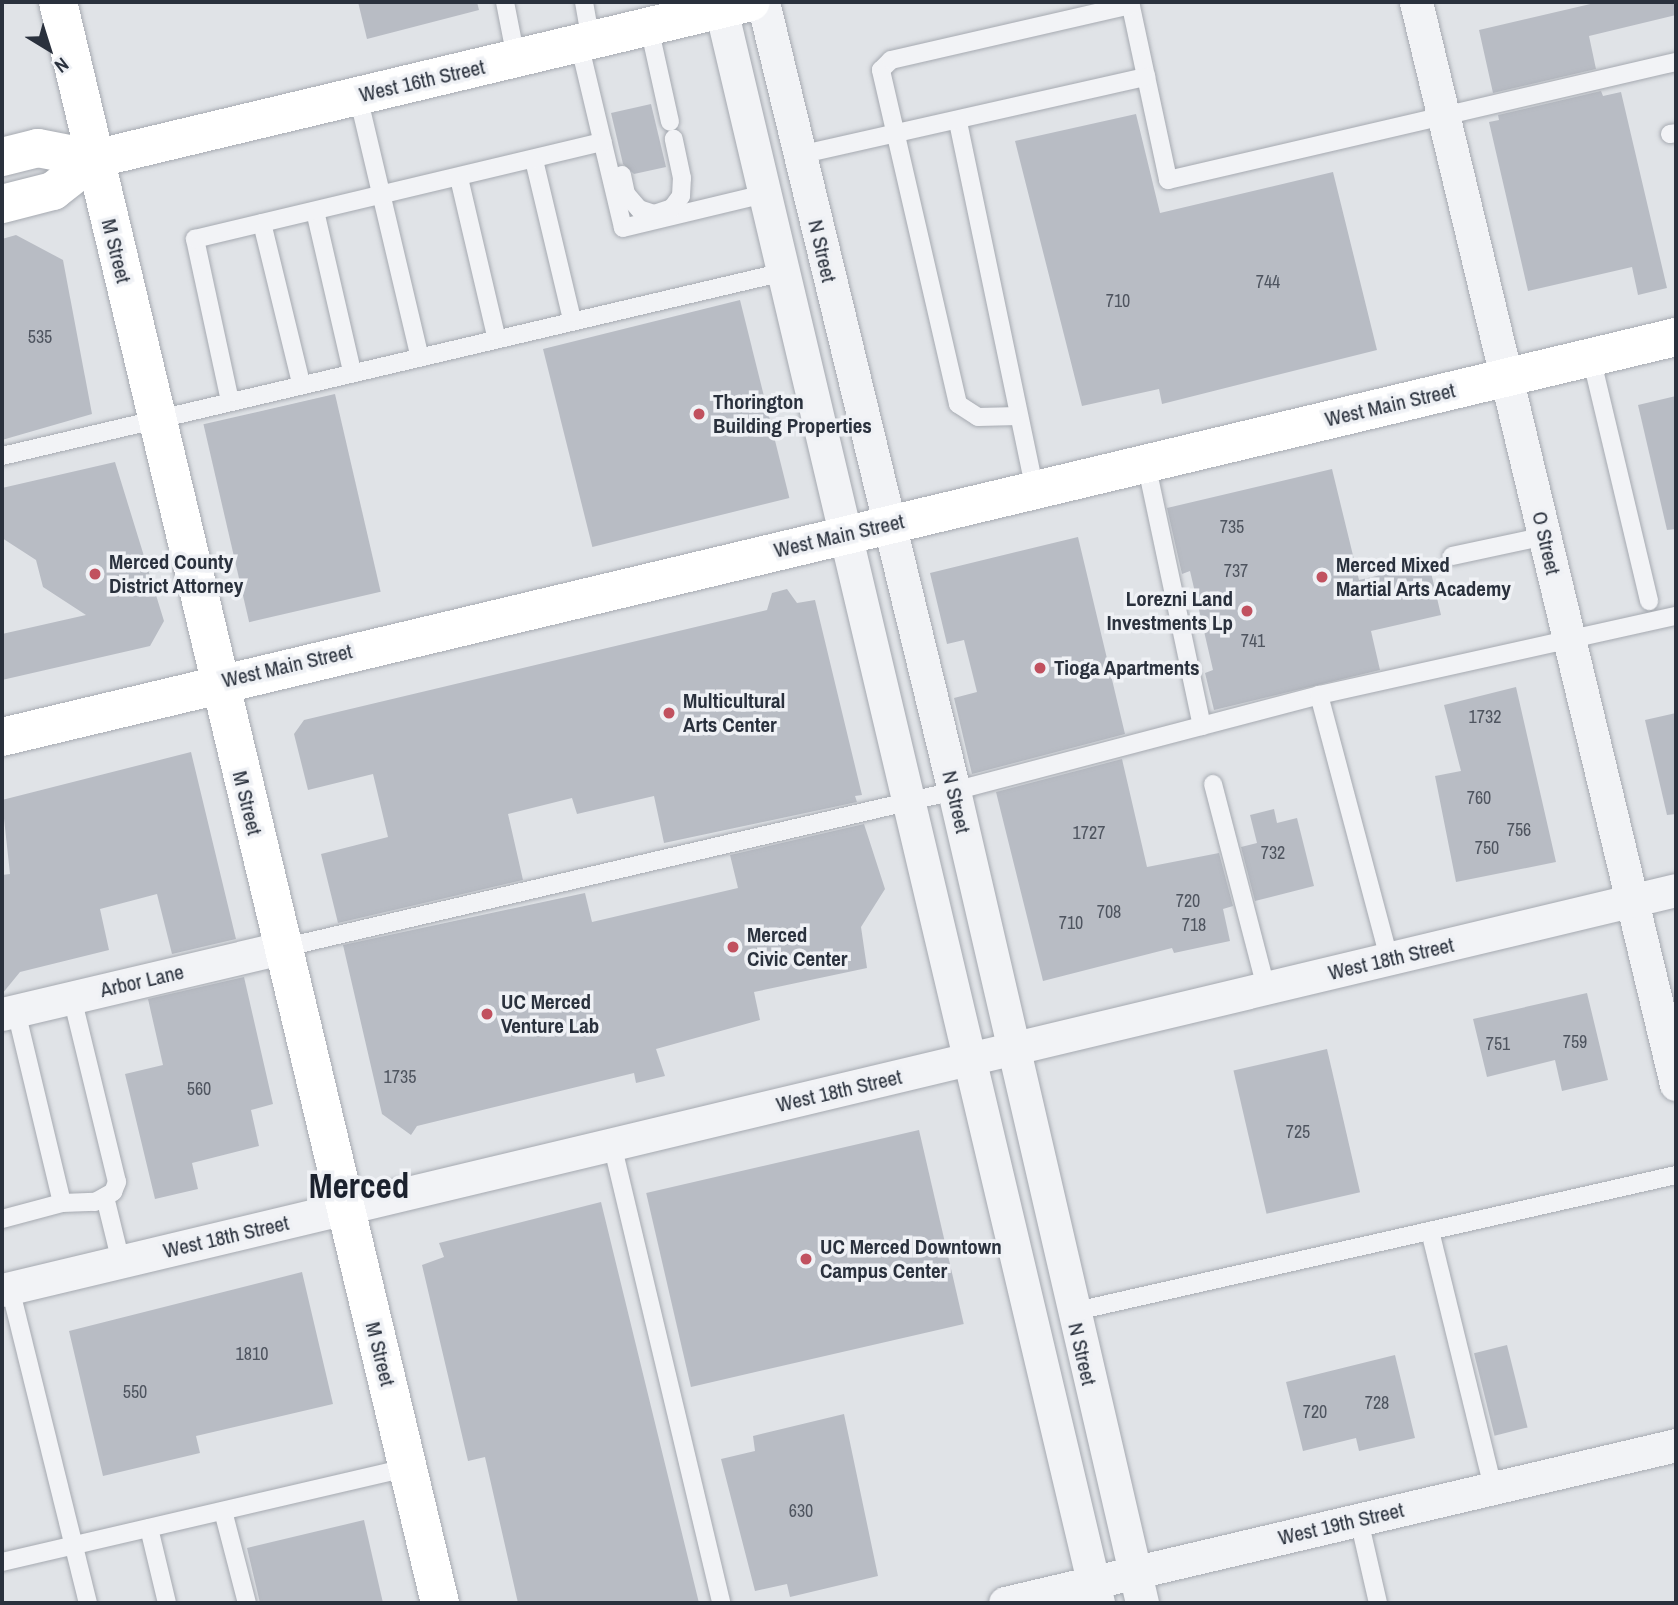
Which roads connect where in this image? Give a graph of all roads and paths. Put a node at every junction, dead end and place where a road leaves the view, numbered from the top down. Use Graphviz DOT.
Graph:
graph roads {
  1 [pos="58,2"];
  2 [pos="505,2"];
  3 [pos="584,2"];
  4 [pos="763,2"];
  5 [pos="1416,2"];
  6 [pos="1130,4"];
  7 [pos="723,6"];
  8 [pos="649,27"];
  9 [pos="585,42"];
  10 [pos="516,58"];
  11 [pos="1676,62"];
  12 [pos="1146,77"];
  13 [pos="358,96"];
  14 [pos="592,96"];
  15 [pos="1444,116"];
  16 [pos="958,122"];
  17 [pos="892,135"];
  18 [pos="603,142"];
  19 [pos="799,155"];
  20 [pos="2,157"];
  21 [pos="94,159"];
  22 [pos="534,160"];
  23 [pos="459,178"];
  24 [pos="765,194"];
  25 [pos="383,195"];
  26 [pos="2,204"];
  27 [pos="315,211"];
  28 [pos="262,223"];
  29 [pos="783,272"];
  30 [pos="572,320"];
  31 [pos="496,336"];
  32 [pos="1676,337"];
  33 [pos="419,354"];
  34 [pos="1591,357"];
  35 [pos="352,371"];
  36 [pos="1507,377"];
  37 [pos="301,383"];
  38 [pos="230,401"];
  39 [pos="1019,416"];
  40 [pos="156,419"];
  41 [pos="2,456"];
  42 [pos="1146,463"];
  43 [pos="1035,489"];
  44 [pos="887,524"];
  45 [pos="846,534"];
  46 [pos="1545,536"];
  47 [pos="1452,556"];
  48 [pos="1649,601"];
  49 [pos="1676,616"];
  50 [pos="1569,642"];
  51 [pos="218,682"];
  52 [pos="1319,695"];
  53 [pos="1202,726"];
  54 [pos="2,737"];
  55 [pos="1213,784"];
  56 [pos="954,791"];
  57 [pos="908,800"];
  58 [pos="1676,890"];
  59 [pos="1634,900"];
  60 [pos="282,948"];
  61 [pos="1389,959"];
  62 [pos="1266,988"];
  63 [pos="72,998"];
  64 [pos="9,1013"];
  65 [pos="1013,1049"];
  66 [pos="971,1059"];
  67 [pos="1676,1084"];
  68 [pos="612,1144"];
  69 [pos="1676,1174"];
  70 [pos="105,1197"];
  71 [pos="62,1203"];
  72 [pos="345,1209"];
  73 [pos="2,1219"];
  74 [pos="1430,1231"];
  75 [pos="121,1262"];
  76 [pos="6,1289"];
  77 [pos="1072,1312"];
  78 [pos="1676,1445"];
  79 [pos="407,1468"];
  80 [pos="1493,1488"];
  81 [pos="223,1511"];
  82 [pos="1359,1520"];
  83 [pos="149,1528"];
  84 [pos="72,1546"];
  85 [pos="2,1562"];
  86 [pos="1138,1588"];
  87 [pos="1096,1593"];
  88 [pos="88,1603"];
  89 [pos="167,1603"];
  90 [pos="247,1603"];
  91 [pos="440,1603"];
  92 [pos="720,1603"];
  93 [pos="1005,1603"];
  94 [pos="1378,1603"];
  1 -- 21 [label="street, M Street"];
  2 -- 10 [label="lane"];
  3 -- 9 [label="lane"];
  4 -- 19 [label="street, N Street"];
  5 -- 15 [label="street, O Street"];
  6 -- 12 [label="lane"];
  6 -- 17 [label="lane"];
  7 -- 8 [label="street, West 16th Street"];
  7 -- 24 [label="street, N Street"];
  8 -- 9 [label="street, West 16th Street"];
  8 -- 14 [label="lane"];
  9 -- 10 [label="street, West 16th Street"];
  9 -- 14 [label="lane"];
  10 -- 13 [label="street, West 16th Street"];
  11 -- 15 [label="lane"];
  12 -- 15 [label="lane"];
  12 -- 16 [label="lane"];
  13 -- 21 [label="street, West 16th Street"];
  13 -- 25 [label="lane"];
  14 -- 18 [label="lane"];
  15 -- 36 [label="street, O Street"];
  16 -- 17 [label="lane"];
  16 -- 39 [label="lane"];
  17 -- 19 [label="lane"];
  17 -- 39 [label="lane"];
  18 -- 22 [label="lane"];
  18 -- 24 [label="lane"];
  19 -- 44 [label="street, N Street"];
  20 -- 21 [label="street, West 16th Street"];
  21 -- 26 [label="street, West 16th Street"];
  21 -- 40 [label="street, M Street"];
  22 -- 23 [label="lane"];
  22 -- 30 [label="lane"];
  23 -- 25 [label="lane"];
  23 -- 31 [label="lane"];
  24 -- 29 [label="street, N Street"];
  25 -- 27 [label="lane"];
  25 -- 33 [label="lane"];
  27 -- 28 [label="lane"];
  27 -- 35 [label="lane"];
  28 -- 37 [label="lane"];
  28 -- 38 [label="lane"];
  29 -- 30 [label="lane"];
  29 -- 45 [label="street, N Street"];
  30 -- 31 [label="lane"];
  31 -- 33 [label="lane"];
  32 -- 34 [label="street, West Main Street"];
  33 -- 35 [label="lane"];
  34 -- 36 [label="street, West Main Street"];
  34 -- 48 [label="lane"];
  35 -- 37 [label="lane"];
  36 -- 42 [label="street, West Main Street"];
  36 -- 46 [label="street, O Street"];
  37 -- 38 [label="lane"];
  38 -- 40 [label="lane"];
  39 -- 43 [label="lane"];
  40 -- 41 [label="lane"];
  40 -- 51 [label="street, M Street"];
  42 -- 43 [label="street, West Main Street"];
  42 -- 53 [label="lane"];
  43 -- 44 [label="street, West Main Street"];
  44 -- 45 [label="street, West Main Street"];
  44 -- 56 [label="street, N Street"];
  45 -- 51 [label="street, West Main Street"];
  45 -- 57 [label="street, N Street"];
  46 -- 47 [label="lane"];
  46 -- 50 [label="street, O Street"];
  49 -- 50 [label="lane"];
  50 -- 52 [label="lane"];
  50 -- 59 [label="street, O Street"];
  51 -- 54 [label="street, West Main Street"];
  51 -- 60 [label="street, M Street"];
  52 -- 53 [label="lane"];
  52 -- 61 [label="lane"];
  53 -- 56 [label="lane"];
  55 -- 62 [label="lane"];
  56 -- 57 [label="lane"];
  56 -- 65 [label="street, N Street"];
  57 -- 60 [label="lane"];
  57 -- 66 [label="street, N Street"];
  58 -- 59 [label="street, West 18th Street"];
  59 -- 61 [label="street, West 18th Street"];
  59 -- 67 [label="street, O Street"];
  60 -- 63 [label="street, Arbor Lane"];
  60 -- 72 [label="street, M Street"];
  61 -- 62 [label="street, West 18th Street"];
  62 -- 65 [label="street, West 18th Street"];
  63 -- 64 [label="street, Arbor Lane"];
  63 -- 70 [label="lane"];
  64 -- 71 [label="lane"];
  65 -- 66 [label="street, West 18th Street"];
  65 -- 77 [label="street, N Street"];
  66 -- 68 [label="street, West 18th Street"];
  66 -- 87 [label="street, N Street"];
  68 -- 72 [label="street, West 18th Street"];
  68 -- 92 [label="lane"];
  69 -- 74 [label="lane"];
  70 -- 71 [label="lane"];
  70 -- 75 [label="lane"];
  71 -- 73 [label="lane"];
  72 -- 75 [label="street, West 18th Street"];
  72 -- 79 [label="street, M Street"];
  74 -- 77 [label="lane"];
  74 -- 80 [label="lane"];
  75 -- 76 [label="street, West 18th Street"];
  76 -- 84 [label="lane"];
  77 -- 86 [label="street, N Street"];
  78 -- 80 [label="street, West 19th Street"];
  79 -- 81 [label="lane"];
  79 -- 91 [label="street, M Street"];
  80 -- 82 [label="street, West 19th Street"];
  81 -- 83 [label="lane"];
  81 -- 90 [label="lane"];
  82 -- 86 [label="street, West 19th Street"];
  82 -- 94 [label="lane"];
  83 -- 84 [label="lane"];
  83 -- 89 [label="lane"];
  84 -- 85 [label="lane"];
  84 -- 88 [label="lane"];
  86 -- 87 [label="street, West 19th Street"];
  87 -- 93 [label="street, West 19th Street"];
}
